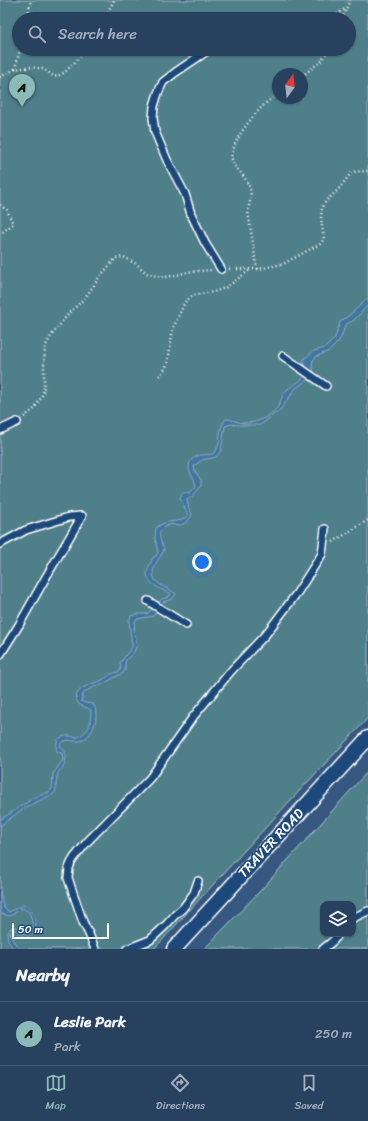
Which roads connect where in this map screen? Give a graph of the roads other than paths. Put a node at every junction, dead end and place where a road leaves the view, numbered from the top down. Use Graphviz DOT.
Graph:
graph roads {
  1 [pos="200,56"];
  2 [pos="221,269"];
  3 [pos="283,356"];
  4 [pos="326,386"];
  5 [pos="17,422"];
  6 [pos="0,430"];
  7 [pos="325,529"];
  8 [pos="0,544"];
  9 [pos="148,601"];
  10 [pos="186,625"];
  11 [pos="0,655"];
  12 [pos="368,738"];
  13 [pos="198,881"];
  14 [pos="368,911"];
  15 [pos="356,917"];
  16 [pos="336,937"];
  17 [pos="95,949"];
  18 [pos="127,949"];
  19 [pos="174,949"];
  20 [pos="323,949"];
  1 -- 2 [label="lane"];
  3 -- 4 [label="lane"];
  5 -- 6 [label="lane"];
  7 -- 17 [label="lane"];
  8 -- 11 [label="lane"];
  9 -- 10 [label="lane"];
  12 -- 19 [label="street, TRAVER ROAD"];
  13 -- 18 [label="lane"];
  14 -- 15 [label="lane"];
  16 -- 20 [label="lane"];
}
